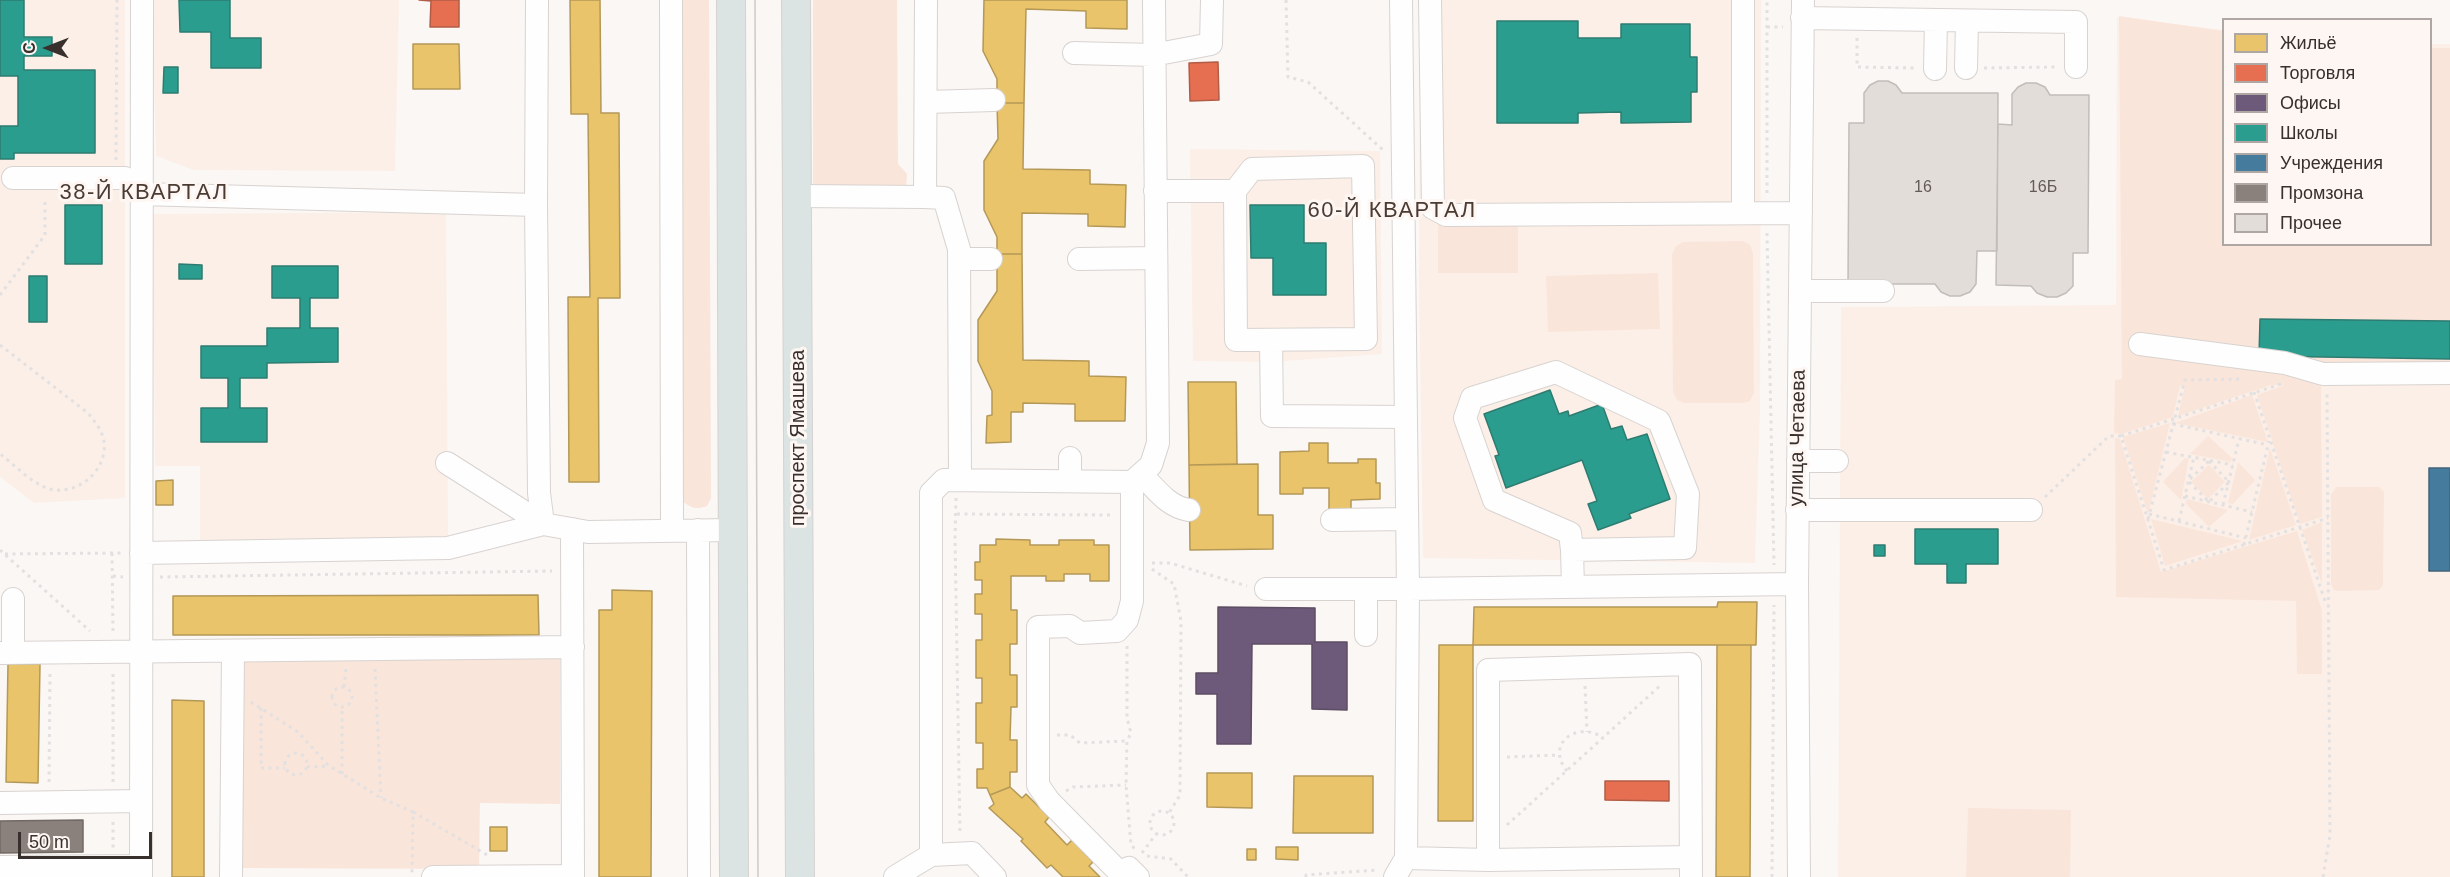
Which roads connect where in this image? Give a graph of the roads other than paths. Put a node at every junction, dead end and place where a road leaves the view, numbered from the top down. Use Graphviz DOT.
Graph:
graph roads {
  1 [pos="142,0"];
  2 [pos="537,0"];
  3 [pos="671,0"];
  4 [pos="731,0"];
  5 [pos="796,0"];
  6 [pos="926,0"];
  7 [pos="1154,0"];
  8 [pos="1212,0"];
  9 [pos="1401,0"];
  10 [pos="1430,0"];
  11 [pos="1743,0"];
  12 [pos="1802,9"];
  13 [pos="1977,14"];
  14 [pos="1936,20"];
  15 [pos="1074,53"];
  16 [pos="1153,55"];
  17 [pos="2076,67"];
  18 [pos="1966,68"];
  19 [pos="1935,69"];
  20 [pos="994,100"];
  21 [pos="926,102"];
  22 [pos="121,177"];
  23 [pos="13,178"];
  24 [pos="1155,191"];
  25 [pos="1235,191"];
  26 [pos="141,195"];
  27 [pos="797,196"];
  28 [pos="925,197"];
  29 [pos="536,205"];
  30 [pos="1743,212"];
  31 [pos="1801,213"];
  32 [pos="1156,258"];
  33 [pos="959,259"];
  34 [pos="991,259"];
  35 [pos="1079,259"];
  36 [pos="1800,291"];
  37 [pos="1883,291"];
  38 [pos="1271,340"];
  39 [pos="2140,344"];
  40 [pos="2450,372"];
  41 [pos="1406,417"];
  42 [pos="1070,458"];
  43 [pos="1798,461"];
  44 [pos="1837,461"];
  45 [pos="447,463"];
  46 [pos="1137,478"];
  47 [pos="1070,481"];
  48 [pos="958,487"];
  49 [pos="1189,510"];
  50 [pos="1797,510"];
  51 [pos="2031,510"];
  52 [pos="1407,519"];
  53 [pos="1332,520"];
  54 [pos="543,524"];
  55 [pos="572,529"];
  56 [pos="672,530"];
  57 [pos="698,530"];
  58 [pos="732,530"];
  59 [pos="1572,550"];
  60 [pos="134,553"];
  61 [pos="1786,584"];
  62 [pos="1573,587"];
  63 [pos="1266,589"];
  64 [pos="1366,589"];
  65 [pos="1408,589"];
  66 [pos="13,598"];
  67 [pos="1366,635"];
  68 [pos="573,647"];
  69 [pos="233,652"];
  70 [pos="7,653"];
  71 [pos="141,653"];
  72 [pos="141,801"];
  73 [pos="0,803"];
  74 [pos="1488,851"];
  75 [pos="931,855"];
  76 [pos="0,867"];
  77 [pos="1691,867"];
  78 [pos="1400,868"];
  79 [pos="141,872"];
  80 [pos="1123,875"];
  81 [pos="231,877"];
  82 [pos="433,877"];
  83 [pos="494,877"];
  84 [pos="573,877"];
  85 [pos="699,877"];
  86 [pos="734,877"];
  87 [pos="800,877"];
  88 [pos="895,877"];
  89 [pos="995,877"];
  90 [pos="1798,877"];
  1 -- 26 [label="street"];
  2 -- 29 [label="street"];
  3 -- 56 [label="street"];
  4 -- 58 [label="main road"];
  5 -- 27 [label="main road, проспект Ямашева"];
  6 -- 21 [label="street"];
  7 -- 16 [label="street"];
  8 -- 16 [label="street"];
  9 -- 41 [label="street"];
  10 -- 30 [label="street"];
  11 -- 30 [label="street"];
  12 -- 14 [label="street"];
  12 -- 31 [label="street, улица Четаева"];
  13 -- 14 [label="street"];
  13 -- 17 [label="street"];
  13 -- 18 [label="street"];
  14 -- 19 [label="street"];
  15 -- 16 [label="street"];
  16 -- 24 [label="street"];
  20 -- 21 [label="street"];
  21 -- 28 [label="street"];
  22 -- 23 [label="street"];
  24 -- 25 [label="street"];
  24 -- 32 [label="street"];
  25 -- 38 [label="street"];
  25 -- 38 [label="street"];
  26 -- 29 [label="street"];
  26 -- 60 [label="street"];
  27 -- 28 [label="street"];
  27 -- 87 [label="main road, проспект Ямашева"];
  28 -- 33 [label="street"];
  29 -- 54 [label="street"];
  30 -- 31 [label="street"];
  31 -- 36 [label="street, улица Четаева"];
  32 -- 35 [label="street"];
  32 -- 46 [label="street"];
  33 -- 34 [label="street"];
  33 -- 48 [label="street"];
  36 -- 37 [label="street"];
  36 -- 43 [label="street, улица Четаева"];
  38 -- 41 [label="street"];
  39 -- 40 [label="street"];
  41 -- 52 [label="street"];
  42 -- 47 [label="street"];
  43 -- 44 [label="street"];
  43 -- 50 [label="street, улица Четаева"];
  45 -- 54 [label="street"];
  46 -- 47 [label="street"];
  46 -- 49 [label="street"];
  46 -- 80 [label="street"];
  47 -- 48 [label="street"];
  48 -- 75 [label="street"];
  50 -- 51 [label="street"];
  50 -- 61 [label="street, улица Четаева"];
  52 -- 53 [label="street"];
  52 -- 65 [label="street"];
  54 -- 55 [label="street"];
  54 -- 60 [label="street"];
  55 -- 56 [label="street"];
  55 -- 68 [label="street"];
  56 -- 57 [label="street"];
  57 -- 58 [label="street"];
  57 -- 85 [label="street"];
  58 -- 86 [label="main road"];
  59 -- 59 [label="street"];
  59 -- 62 [label="street"];
  60 -- 71 [label="street"];
  61 -- 62 [label="street"];
  61 -- 90 [label="street, улица Четаева"];
  62 -- 65 [label="street"];
  63 -- 64 [label="street"];
  64 -- 65 [label="street"];
  64 -- 67 [label="street"];
  65 -- 78 [label="street"];
  66 -- 70 [label="street"];
  68 -- 69 [label="street"];
  68 -- 84 [label="street"];
  69 -- 71 [label="street"];
  69 -- 81 [label="street"];
  70 -- 71 [label="street"];
  71 -- 72 [label="street"];
  72 -- 73 [label="street"];
  72 -- 79 [label="street"];
  74 -- 77 [label="street"];
  74 -- 77 [label="street"];
  74 -- 78 [label="street"];
  75 -- 88 [label="street"];
  75 -- 89 [label="street"];
  76 -- 79 [label="street"];
  82 -- 83 [label="street"];
  83 -- 84 [label="street"];
}
